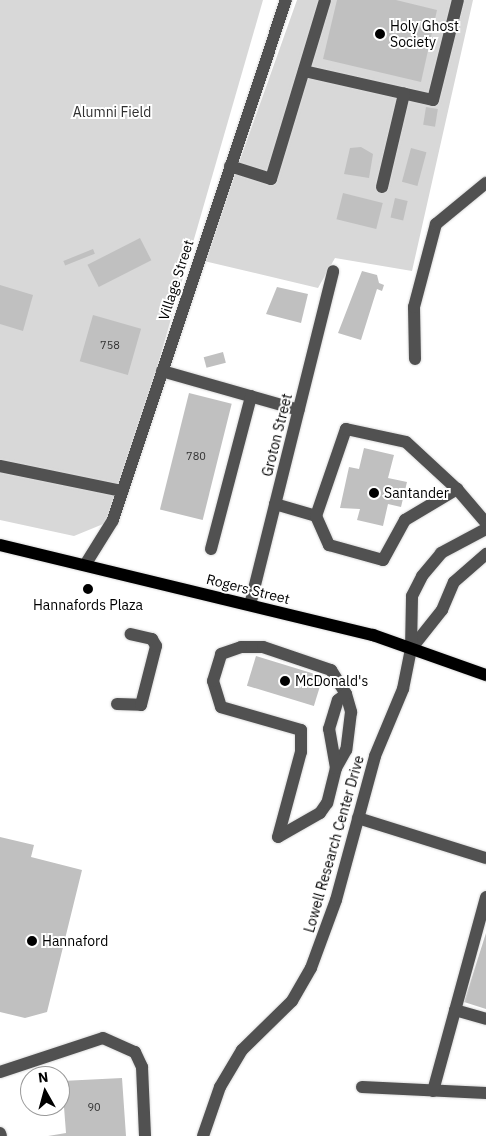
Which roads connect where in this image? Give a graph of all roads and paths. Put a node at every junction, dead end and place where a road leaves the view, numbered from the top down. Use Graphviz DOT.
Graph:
graph roads {
  1 [pos="286,0"];
  2 [pos="325,0"];
  3 [pos="457,0"];
  4 [pos="304,71"];
  5 [pos="404,94"];
  6 [pos="230,166"];
  7 [pos="486,183"];
  8 [pos="382,187"];
  9 [pos="333,271"];
  10 [pos="415,359"];
  11 [pos="162,371"];
  12 [pos="251,396"];
  13 [pos="299,410"];
  14 [pos="0,466"];
  15 [pos="457,489"];
  16 [pos="122,491"];
  17 [pos="276,504"];
  18 [pos="316,516"];
  19 [pos="486,523"];
  20 [pos="486,528"];
  21 [pos="0,545"];
  22 [pos="210,548"];
  23 [pos="486,554"];
  24 [pos="85,565"];
  25 [pos="250,605"];
  26 [pos="131,634"];
  27 [pos="411,649"];
  28 [pos="486,675"];
  29 [pos="346,694"];
  30 [pos="117,704"];
  31 [pos="336,768"];
  32 [pos="358,818"];
  33 [pos="486,858"];
  34 [pos="486,897"];
  35 [pos="455,1010"];
  36 [pos="486,1019"];
  37 [pos="0,1072"];
  38 [pos="362,1087"];
  39 [pos="433,1091"];
  40 [pos="486,1093"];
  41 [pos="145,1136"];
  42 [pos="206,1136"];
  1 -- 6 [label="street, Village Street"];
  2 -- 4 [label="street"];
  3 -- 5 [label="street"];
  4 -- 5 [label="street"];
  4 -- 6 [label="street"];
  5 -- 8 [label="street"];
  6 -- 11 [label="street, Village Street"];
  7 -- 10 [label="street"];
  9 -- 13 [label="street, Groton Street"];
  11 -- 12 [label="street"];
  11 -- 16 [label="street, Village Street"];
  12 -- 13 [label="street"];
  12 -- 22 [label="street"];
  13 -- 17 [label="street, Groton Street"];
  14 -- 16 [label="street"];
  15 -- 18 [label="street"];
  15 -- 18 [label="street"];
  15 -- 19 [label="street"];
  16 -- 24 [label="street, Village Street"];
  17 -- 18 [label="street"];
  17 -- 25 [label="street, Groton Street"];
  20 -- 27 [label="street, Lowell Research Center Drive"];
  21 -- 24 [label="main road, Rogers Street"];
  23 -- 27 [label="street"];
  24 -- 25 [label="main road, Rogers Street"];
  25 -- 27 [label="main road, Rogers Street"];
  26 -- 30 [label="street"];
  27 -- 28 [label="main road, Rogers Street"];
  27 -- 32 [label="street, Lowell Research Center Drive"];
  29 -- 31 [label="street"];
  29 -- 31 [label="street"];
  29 -- 31 [label="street"];
  32 -- 33 [label="street"];
  32 -- 42 [label="street, Lowell Research Center Drive"];
  34 -- 35 [label="street"];
  35 -- 36 [label="street"];
  35 -- 39 [label="street"];
  37 -- 41 [label="street"];
  38 -- 39 [label="street"];
  39 -- 40 [label="street"];
}
